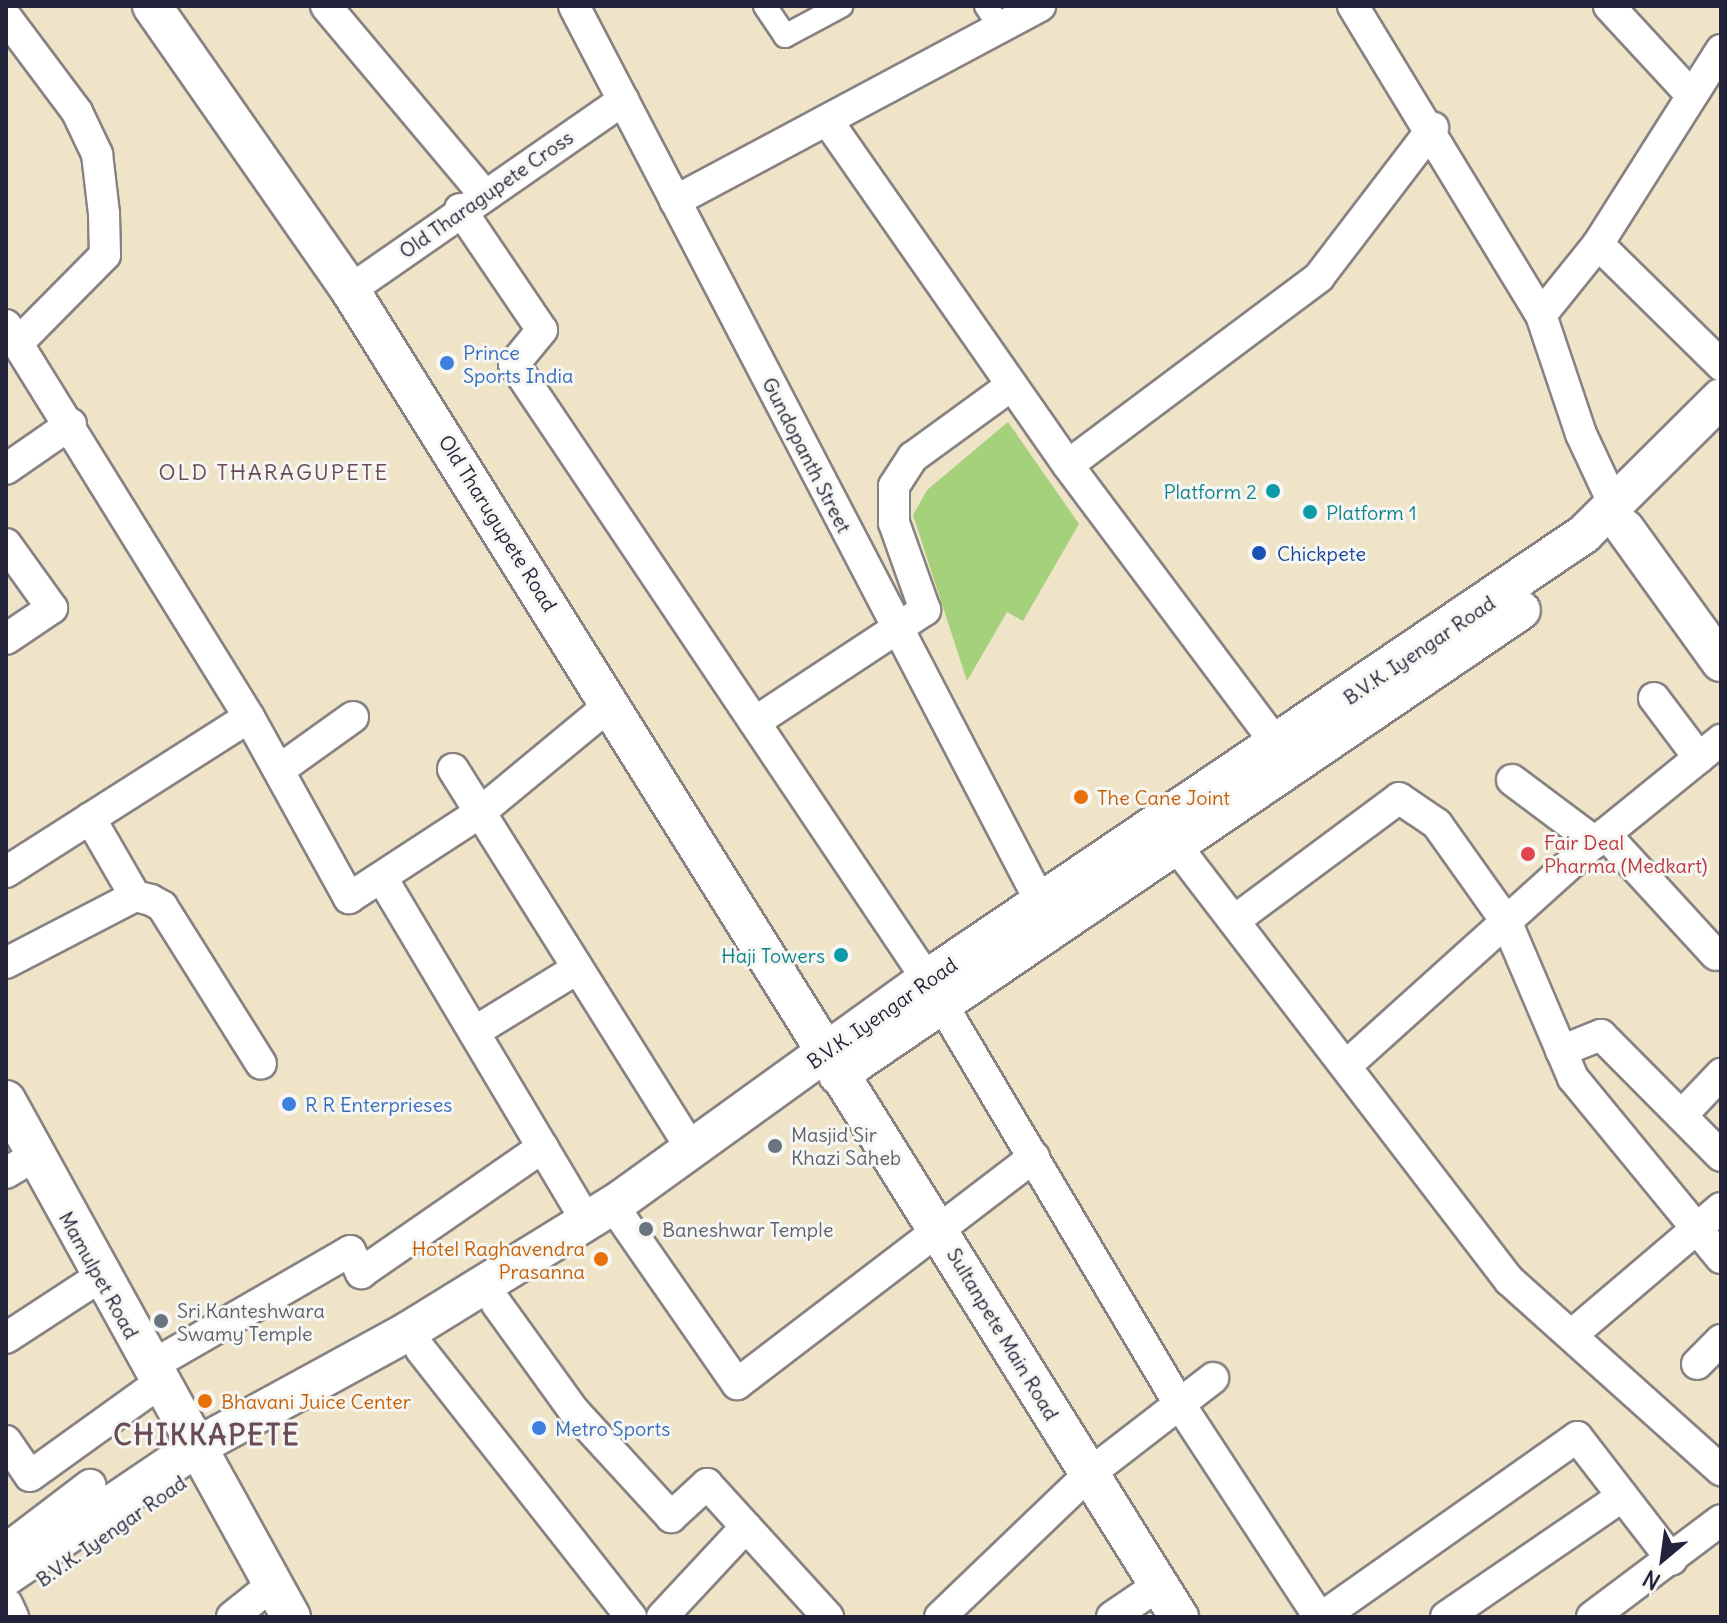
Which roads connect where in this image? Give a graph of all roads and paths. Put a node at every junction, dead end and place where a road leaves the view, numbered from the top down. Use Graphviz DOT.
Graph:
graph roads {
  1 [pos="152,6"];
  2 [pos="326,6"];
  3 [pos="574,6"];
  4 [pos="765,6"];
  5 [pos="841,6"];
  6 [pos="1040,6"];
  7 [pos="1353,6"];
  8 [pos="1609,6"];
  9 [pos="6,17"];
  10 [pos="993,17"];
  11 [pos="1721,50"];
  12 [pos="1691,95"];
  13 [pos="623,100"];
  14 [pos="827,120"];
  15 [pos="1433,128"];
  16 [pos="472,201"];
  17 [pos="675,201"];
  18 [pos="1598,244"];
  19 [pos="350,290"];
  20 [pos="1541,315"];
  21 [pos="12,334"];
  22 [pos="1721,365"];
  23 [pos="1012,385"];
  24 [pos="1721,398"];
  25 [pos="71,424"];
  26 [pos="1721,434"];
  27 [pos="1068,465"];
  28 [pos="6,469"];
  29 [pos="1620,518"];
  30 [pos="6,544"];
  31 [pos="899,632"];
  32 [pos="6,639"];
  33 [pos="1721,662"];
  34 [pos="1654,698"];
  35 [pos="612,703"];
  36 [pos="249,717"];
  37 [pos="353,717"];
  38 [pos="755,722"];
  39 [pos="1278,746"];
  40 [pos="1710,749"];
  41 [pos="453,769"];
  42 [pos="279,770"];
  43 [pos="1512,780"];
  44 [pos="478,814"];
  45 [pos="90,818"];
  46 [pos="1600,838"];
  47 [pos="1177,847"];
  48 [pos="6,872"];
  49 [pos="382,878"];
  50 [pos="135,896"];
  51 [pos="1048,917"];
  52 [pos="1235,920"];
  53 [pos="1506,921"];
  54 [pos="1716,955"];
  55 [pos="6,963"];
  56 [pos="577,969"];
  57 [pos="934,992"];
  58 [pos="474,1032"];
  59 [pos="1561,1051"];
  60 [pos="837,1060"];
  61 [pos="1349,1063"];
  62 [pos="261,1064"];
  63 [pos="1721,1074"];
  64 [pos="6,1100"];
  65 [pos="1682,1115"];
  66 [pos="543,1147"];
  67 [pos="691,1148"];
  68 [pos="1721,1156"];
  69 [pos="1034,1157"];
  70 [pos="20,1164"];
  71 [pos="1721,1208"];
  72 [pos="606,1221"];
  73 [pos="1690,1229"];
  74 [pos="941,1232"];
  75 [pos="1721,1258"];
  76 [pos="98,1278"];
  77 [pos="496,1303"];
  78 [pos="1574,1333"];
  79 [pos="6,1338"];
  80 [pos="1721,1340"];
  81 [pos="421,1350"];
  82 [pos="1697,1364"];
  83 [pos="156,1374"];
  84 [pos="1213,1378"];
  85 [pos="1179,1403"];
  86 [pos="7,1444"];
  87 [pos="203,1455"];
  88 [pos="1721,1470"];
  89 [pos="1089,1474"];
  90 [pos="90,1485"];
  91 [pos="1623,1496"];
  92 [pos="1721,1520"];
  93 [pos="746,1527"];
  94 [pos="6,1549"];
  95 [pos="1672,1560"];
  96 [pos="6,1576"];
  97 [pos="273,1584"];
  98 [pos="1159,1585"];
  99 [pos="6,1604"];
  100 [pos="13,1617"];
  101 [pos="232,1617"];
  102 [pos="291,1617"];
  103 [pos="631,1617"];
  104 [pos="662,1617"];
  105 [pos="828,1617"];
  106 [pos="940,1617"];
  107 [pos="1112,1617"];
  108 [pos="1179,1617"];
  109 [pos="1321,1617"];
  110 [pos="1446,1617"];
  111 [pos="1592,1617"];
  1 -- 19 [label="street, Old Tharugupete Road"];
  2 -- 16 [label="street"];
  3 -- 13 [label="street, Gundopanth Street"];
  4 -- 5 [label="street"];
  6 -- 10 [label="street"];
  7 -- 15 [label="street"];
  8 -- 12 [label="street"];
  9 -- 21 [label="street"];
  10 -- 14 [label="street"];
  11 -- 12 [label="street"];
  12 -- 18 [label="street"];
  13 -- 16 [label="street, Old Tharagupete Cross"];
  13 -- 17 [label="street, Gundopanth Street"];
  14 -- 17 [label="street"];
  14 -- 23 [label="street"];
  15 -- 20 [label="street"];
  15 -- 27 [label="street"];
  16 -- 19 [label="street, Old Tharagupete Cross"];
  16 -- 38 [label="street"];
  17 -- 31 [label="street, Gundopanth Street"];
  18 -- 20 [label="street"];
  18 -- 22 [label="street"];
  19 -- 35 [label="street, Old Tharugupete Road"];
  20 -- 29 [label="street"];
  21 -- 25 [label="street"];
  23 -- 27 [label="street"];
  23 -- 31 [label="street"];
  24 -- 29 [label="street, B.V.K. Iyengar Road"];
  25 -- 28 [label="street"];
  25 -- 36 [label="street"];
  26 -- 29 [label="street, B.V.K. Iyengar Road"];
  27 -- 39 [label="street"];
  29 -- 33 [label="street"];
  29 -- 39 [label="street, B.V.K. Iyengar Road"];
  29 -- 47 [label="street, B.V.K. Iyengar Road"];
  30 -- 32 [label="street"];
  31 -- 38 [label="street"];
  31 -- 51 [label="street, Gundopanth Street"];
  34 -- 40 [label="street"];
  35 -- 44 [label="street"];
  35 -- 60 [label="street, Old Tharugupete Road"];
  36 -- 42 [label="street"];
  36 -- 45 [label="street"];
  37 -- 42 [label="street"];
  38 -- 57 [label="street"];
  39 -- 51 [label="street, B.V.K. Iyengar Road"];
  40 -- 46 [label="street"];
  41 -- 44 [label="street"];
  42 -- 49 [label="street"];
  43 -- 46 [label="street"];
  44 -- 49 [label="street"];
  44 -- 56 [label="street"];
  45 -- 48 [label="street"];
  45 -- 50 [label="street"];
  46 -- 53 [label="street"];
  46 -- 54 [label="street"];
  47 -- 51 [label="street, B.V.K. Iyengar Road"];
  47 -- 52 [label="street"];
  49 -- 58 [label="street"];
  50 -- 55 [label="street"];
  50 -- 62 [label="street"];
  51 -- 57 [label="street, B.V.K. Iyengar Road"];
  52 -- 53 [label="street"];
  52 -- 61 [label="street"];
  53 -- 59 [label="street"];
  53 -- 61 [label="street"];
  56 -- 58 [label="street"];
  56 -- 67 [label="street"];
  57 -- 60 [label="street, B.V.K. Iyengar Road"];
  57 -- 69 [label="street"];
  58 -- 66 [label="street"];
  59 -- 65 [label="street"];
  59 -- 73 [label="street"];
  60 -- 67 [label="street, B.V.K. Iyengar Road"];
  60 -- 72 [label="street, B.V.K. Iyengar Road"];
  60 -- 74 [label="street, Sultanpete Main Road"];
  61 -- 78 [label="street"];
  63 -- 65 [label="street"];
  64 -- 70 [label="street, Mamulpet Road"];
  65 -- 68 [label="street"];
  66 -- 72 [label="street"];
  66 -- 83 [label="street"];
  67 -- 72 [label="street, B.V.K. Iyengar Road"];
  69 -- 74 [label="street"];
  69 -- 85 [label="street"];
  70 -- 76 [label="street, Mamulpet Road"];
  71 -- 73 [label="street"];
  72 -- 74 [label="street"];
  72 -- 77 [label="street, B.V.K. Iyengar Road"];
  72 -- 87 [label="street, B.V.K. Iyengar Road"];
  73 -- 75 [label="street"];
  73 -- 78 [label="street"];
  74 -- 89 [label="street, Sultanpete Main Road"];
  76 -- 79 [label="street"];
  76 -- 83 [label="street, Mamulpet Road"];
  77 -- 81 [label="street, B.V.K. Iyengar Road"];
  77 -- 93 [label="street"];
  78 -- 88 [label="street"];
  80 -- 82 [label="street"];
  81 -- 87 [label="street, B.V.K. Iyengar Road"];
  81 -- 103 [label="street"];
  83 -- 86 [label="street"];
  83 -- 87 [label="street, Mamulpet Road"];
  84 -- 85 [label="street"];
  85 -- 89 [label="street"];
  85 -- 109 [label="street"];
  87 -- 96 [label="street, B.V.K. Iyengar Road"];
  87 -- 97 [label="street, Mamulpet Road"];
  87 -- 99 [label="street, B.V.K. Iyengar Road"];
  89 -- 98 [label="street, Sultanpete Main Road"];
  89 -- 106 [label="street"];
  90 -- 94 [label="street"];
  91 -- 95 [label="street"];
  91 -- 109 [label="street"];
  91 -- 110 [label="street"];
  92 -- 95 [label="street"];
  93 -- 104 [label="street"];
  93 -- 105 [label="street"];
  95 -- 111 [label="street"];
  97 -- 101 [label="street"];
  97 -- 102 [label="street, Mamulpet Road"];
  98 -- 107 [label="street"];
  98 -- 108 [label="street, Sultanpete Main Road"];
  99 -- 100 [label="street"];
}
